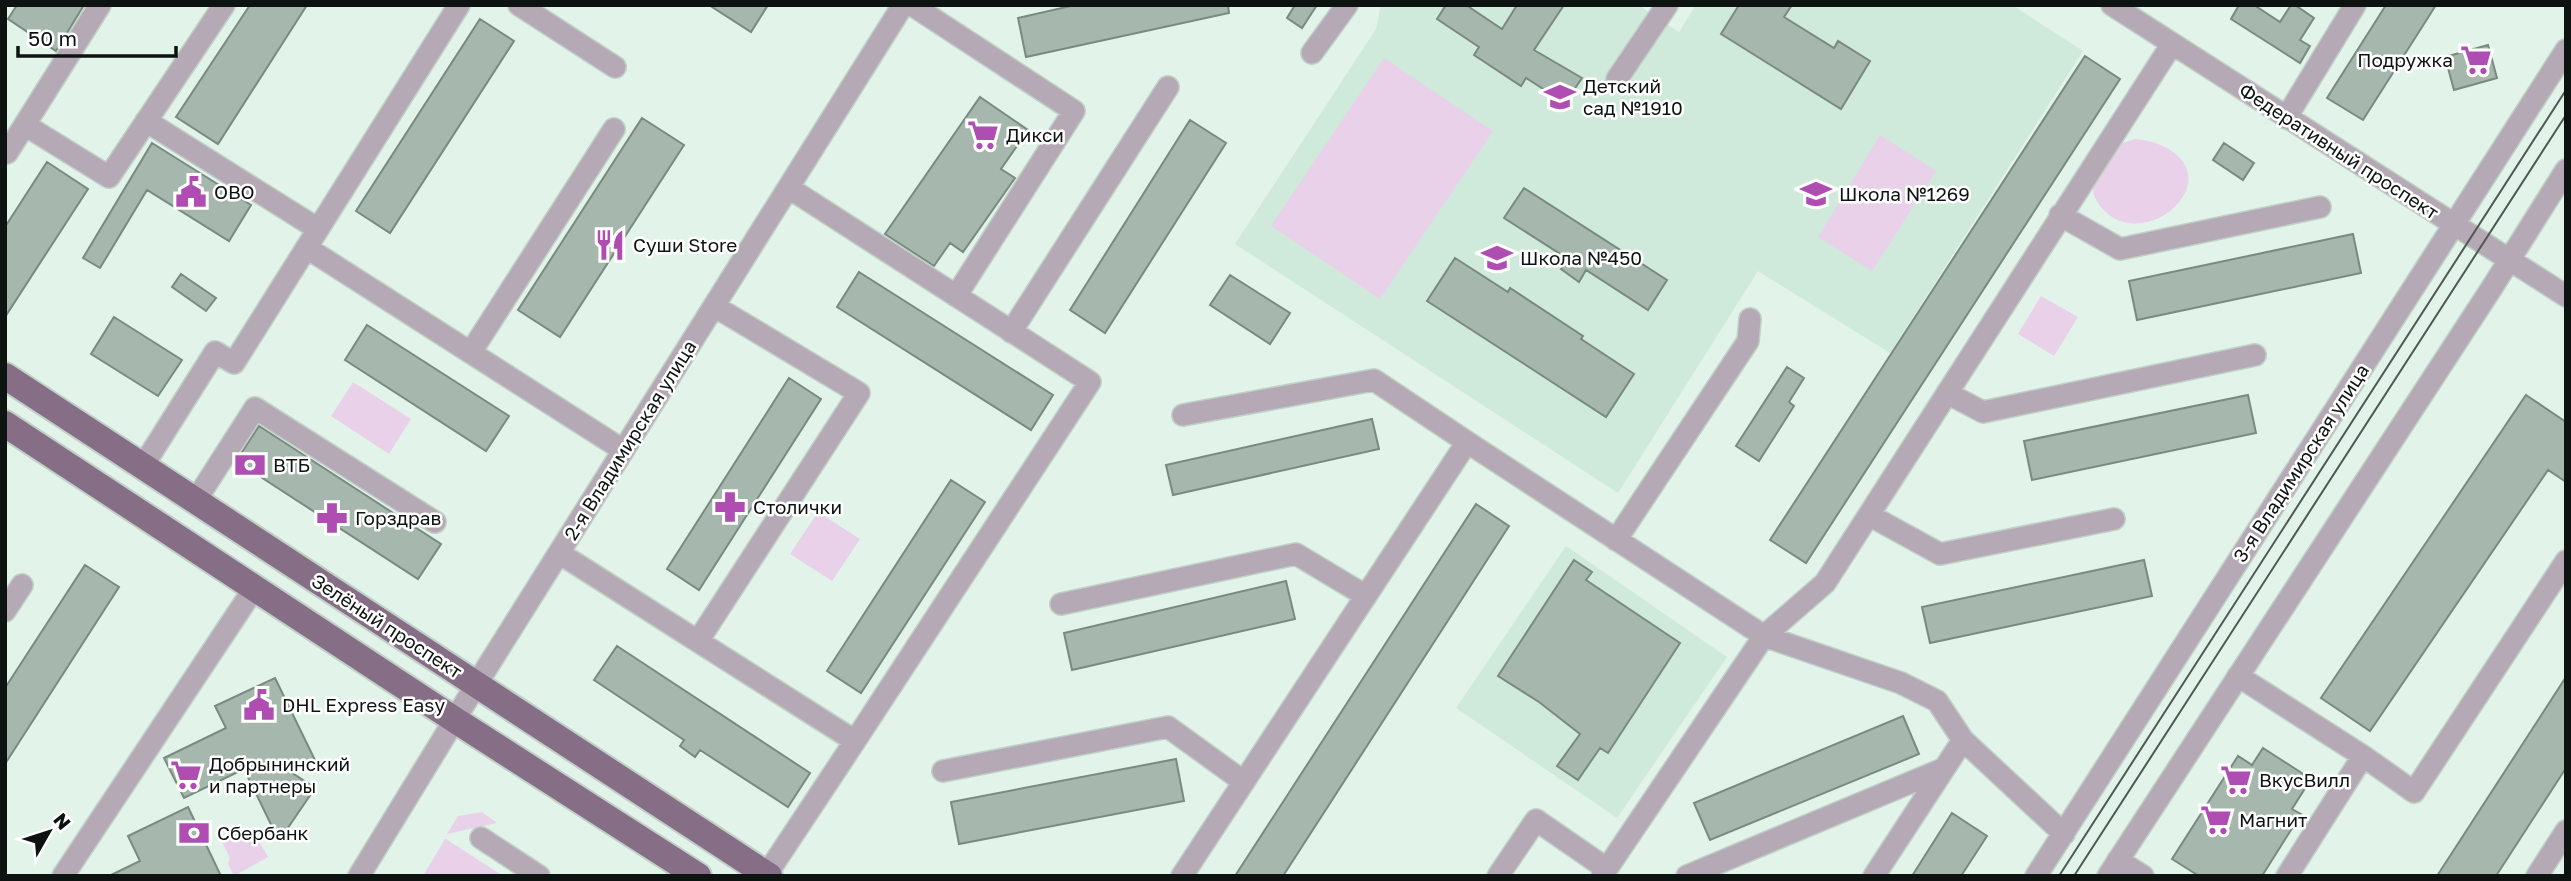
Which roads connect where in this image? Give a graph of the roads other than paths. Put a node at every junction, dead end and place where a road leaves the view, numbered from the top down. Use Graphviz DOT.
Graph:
graph roads {
  1 [pos="100,5"];
  2 [pos="224,5"];
  3 [pos="459,5"];
  4 [pos="519,5"];
  5 [pos="903,5"];
  6 [pos="912,5"];
  7 [pos="1347,5"];
  8 [pos="1667,5"];
  9 [pos="2112,5"];
  10 [pos="2355,5"];
  11 [pos="2172,44"];
  12 [pos="2566,50"];
  13 [pos="1312,53"];
  14 [pos="615,67"];
  15 [pos="1617,79"];
  16 [pos="1168,87"];
  17 [pos="2286,118"];
  18 [pos="146,121"];
  19 [pos="25,125"];
  20 [pos="614,129"];
  21 [pos="6,154"];
  22 [pos="2566,170"];
  23 [pos="789,188"];
  24 [pos="2320,206"];
  25 [pos="2060,215"];
  26 [pos="2453,224"];
  27 [pos="318,229"];
  28 [pos="307,248"];
  29 [pos="2509,259"];
  30 [pos="956,296"];
  31 [pos="2566,296"];
  32 [pos="714,306"];
  33 [pos="1750,319"];
  34 [pos="1011,332"];
  35 [pos="471,352"];
  36 [pos="2255,355"];
  37 [pos="5,376"];
  38 [pos="1947,393"];
  39 [pos="1183,415"];
  40 [pos="5,424"];
  41 [pos="1467,442"];
  42 [pos="623,450"];
  43 [pos="143,466"];
  44 [pos="196,500"];
  45 [pos="1868,515"];
  46 [pos="2114,519"];
  47 [pos="435,522"];
  48 [pos="1616,540"];
  49 [pos="559,553"];
  50 [pos="2566,561"];
  51 [pos="22,585"];
  52 [pos="255,587"];
  53 [pos="1366,596"];
  54 [pos="1061,604"];
  55 [pos="5,611"];
  56 [pos="1764,636"];
  57 [pos="698,641"];
  58 [pos="2238,676"];
  59 [pos="476,684"];
  60 [pos="455,720"];
  61 [pos="1963,740"];
  62 [pos="855,741"];
  63 [pos="2363,756"];
  64 [pos="1943,769"];
  65 [pos="943,771"];
  66 [pos="1244,782"];
  67 [pos="2566,831"];
  68 [pos="2064,834"];
  69 [pos="481,838"];
  70 [pos="2113,868"];
  71 [pos="1605,872"];
  72 [pos="768,875"];
  73 [pos="63,876"];
  74 [pos="359,876"];
  75 [pos="539,876"];
  76 [pos="698,876"];
  77 [pos="1182,876"];
  78 [pos="1498,876"];
  79 [pos="1687,876"];
  80 [pos="1874,876"];
  81 [pos="2036,876"];
  82 [pos="2143,876"];
  83 [pos="2287,876"];
  84 [pos="2537,876"];
  1 -- 19 [label="street"];
  2 -- 18 [label="street"];
  3 -- 27 [label="street"];
  4 -- 14 [label="street"];
  5 -- 23 [label="street, 2-я Владимирская улица"];
  6 -- 30 [label="street"];
  7 -- 13 [label="street"];
  8 -- 15 [label="street"];
  9 -- 11 [label="street, Федеративный проспект"];
  10 -- 17 [label="street"];
  11 -- 17 [label="street, Федеративный проспект"];
  11 -- 25 [label="street"];
  12 -- 26 [label="street, 3-я Владимирская улица"];
  16 -- 34 [label="street"];
  17 -- 26 [label="street, Федеративный проспект"];
  18 -- 19 [label="street"];
  18 -- 27 [label="street"];
  19 -- 21 [label="street"];
  20 -- 35 [label="street"];
  22 -- 29 [label="street"];
  23 -- 30 [label="street"];
  23 -- 32 [label="street, 2-я Владимирская улица"];
  24 -- 25 [label="street"];
  25 -- 38 [label="street"];
  26 -- 29 [label="street, Федеративный проспект"];
  26 -- 68 [label="street, 3-я Владимирская улица"];
  27 -- 28 [label="street"];
  28 -- 35 [label="street"];
  28 -- 43 [label="street"];
  29 -- 31 [label="street, Федеративный проспект"];
  29 -- 58 [label="street"];
  30 -- 34 [label="street"];
  32 -- 42 [label="street, 2-я Владимирская улица"];
  32 -- 57 [label="street"];
  33 -- 48 [label="street"];
  34 -- 62 [label="street"];
  35 -- 42 [label="street"];
  36 -- 38 [label="street"];
  37 -- 43 [label="main road, Зелёный проспект"];
  38 -- 45 [label="street"];
  39 -- 41 [label="street"];
  40 -- 52 [label="main road, Зелёный проспект"];
  41 -- 48 [label="street"];
  41 -- 53 [label="street"];
  42 -- 49 [label="street, 2-я Владимирская улица"];
  43 -- 44 [label="main road, Зелёный проспект"];
  44 -- 47 [label="street"];
  44 -- 59 [label="main road, Зелёный проспект"];
  45 -- 46 [label="street"];
  45 -- 56 [label="street"];
  48 -- 56 [label="street"];
  49 -- 57 [label="street"];
  49 -- 59 [label="street, 2-я Владимирская улица"];
  50 -- 63 [label="street"];
  51 -- 55 [label="street"];
  52 -- 60 [label="main road, Зелёный проспект"];
  52 -- 73 [label="street"];
  53 -- 54 [label="street"];
  53 -- 66 [label="street"];
  56 -- 61 [label="street"];
  56 -- 71 [label="street"];
  57 -- 62 [label="street"];
  58 -- 63 [label="street"];
  58 -- 70 [label="street"];
  59 -- 60 [label="street, 2-я Владимирская улица"];
  59 -- 72 [label="main road, Зелёный проспект"];
  60 -- 74 [label="street, 2-я Владимирская улица"];
  60 -- 76 [label="main road, Зелёный проспект"];
  61 -- 64 [label="street"];
  61 -- 68 [label="street"];
  62 -- 72 [label="street"];
  63 -- 83 [label="street"];
  64 -- 79 [label="street"];
  64 -- 80 [label="street"];
  65 -- 66 [label="street"];
  66 -- 77 [label="street"];
  67 -- 84 [label="street"];
  68 -- 81 [label="street, 3-я Владимирская улица"];
  69 -- 75 [label="street"];
  70 -- 82 [label="street"];
  71 -- 78 [label="street"];
}
